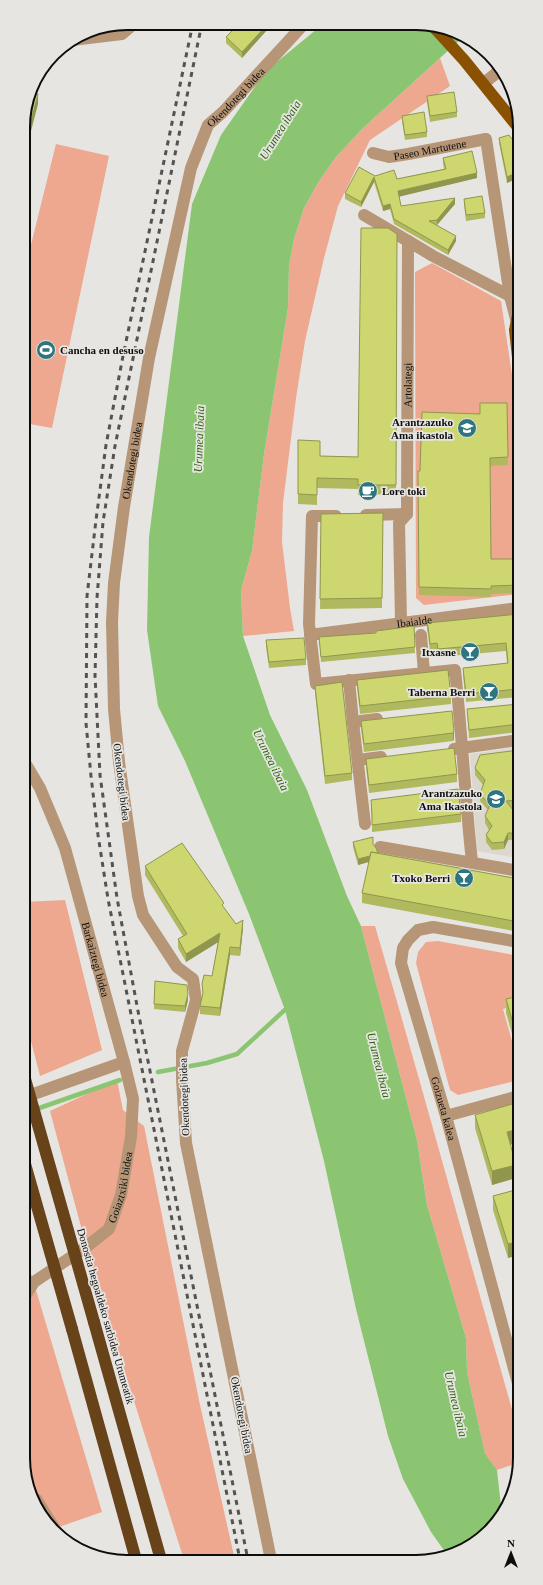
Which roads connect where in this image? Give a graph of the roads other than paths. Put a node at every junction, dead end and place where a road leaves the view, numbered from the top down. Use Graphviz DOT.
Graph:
graph roads {
  1 [pos="127,30"];
  2 [pos="298,30"];
  3 [pos="439,33"];
  4 [pos="89,38"];
  5 [pos="496,73"];
  6 [pos="484,83"];
  7 [pos="513,121"];
  8 [pos="373,153"];
  9 [pos="364,215"];
  10 [pos="408,241"];
  11 [pos="510,296"];
  12 [pos="513,305"];
  13 [pos="407,514"];
  14 [pos="513,609"];
  15 [pos="401,622"];
  16 [pos="310,635"];
  17 [pos="421,635"];
  18 [pos="424,673"];
  19 [pos="349,680"];
  20 [pos="463,711"];
  21 [pos="444,713"];
  22 [pos="391,718"];
  23 [pos="353,722"];
  24 [pos="513,741"];
  25 [pos="462,748"];
  26 [pos="440,750"];
  27 [pos="395,756"];
  28 [pos="358,760"];
  29 [pos="30,770"];
  30 [pos="378,799"];
  31 [pos="362,801"];
  32 [pos="365,824"];
  33 [pos="380,847"];
  34 [pos="472,862"];
  35 [pos="513,870"];
  36 [pos="513,941"];
  37 [pos="124,1062"];
  38 [pos="30,1095"];
  39 [pos="513,1098"];
  40 [pos="30,1100"];
  41 [pos="446,1116"];
  42 [pos="30,1182"];
  43 [pos="30,1288"];
  44 [pos="513,1365"];
  45 [pos="135,1555"];
  46 [pos="160,1555"];
  47 [pos="270,1555"];
  1 -- 4 [label="street"];
  2 -- 47 [label="street, Okendotegi bidea"];
  3 -- 6 [label="main road"];
  5 -- 6 [label="street"];
  6 -- 7 [label="main road"];
  8 -- 11 [label="street, Paseo Martutene"];
  9 -- 10 [label="street"];
  10 -- 11 [label="street"];
  10 -- 13 [label="street, Artolategi"];
  11 -- 12 [label="street"];
  13 -- 15 [label="street, Artolategi"];
  13 -- 16 [label="street"];
  14 -- 15 [label="street, Ibaialde"];
  15 -- 16 [label="street, Ibaialde"];
  16 -- 19 [label="street"];
  17 -- 18 [label="street"];
  18 -- 19 [label="street"];
  18 -- 20 [label="street"];
  19 -- 23 [label="street"];
  20 -- 21 [label="street"];
  20 -- 25 [label="street"];
  22 -- 23 [label="street"];
  23 -- 28 [label="street"];
  24 -- 25 [label="street"];
  25 -- 26 [label="street"];
  25 -- 34 [label="street"];
  27 -- 28 [label="street"];
  28 -- 31 [label="street"];
  29 -- 37 [label="street, Barkaiztegi bidea"];
  30 -- 31 [label="street"];
  31 -- 32 [label="street"];
  33 -- 34 [label="street"];
  34 -- 35 [label="street"];
  36 -- 41 [label="street, Goizueta kalea"];
  37 -- 38 [label="street"];
  37 -- 43 [label="street, Goiaztxiki bidea"];
  39 -- 41 [label="street"];
  40 -- 46 [label="highway, Donostia hegoaldeko sarbidea Urumeatik, bridge"];
  41 -- 44 [label="street, Goizueta kalea"];
  42 -- 45 [label="highway, bridge"];
}
